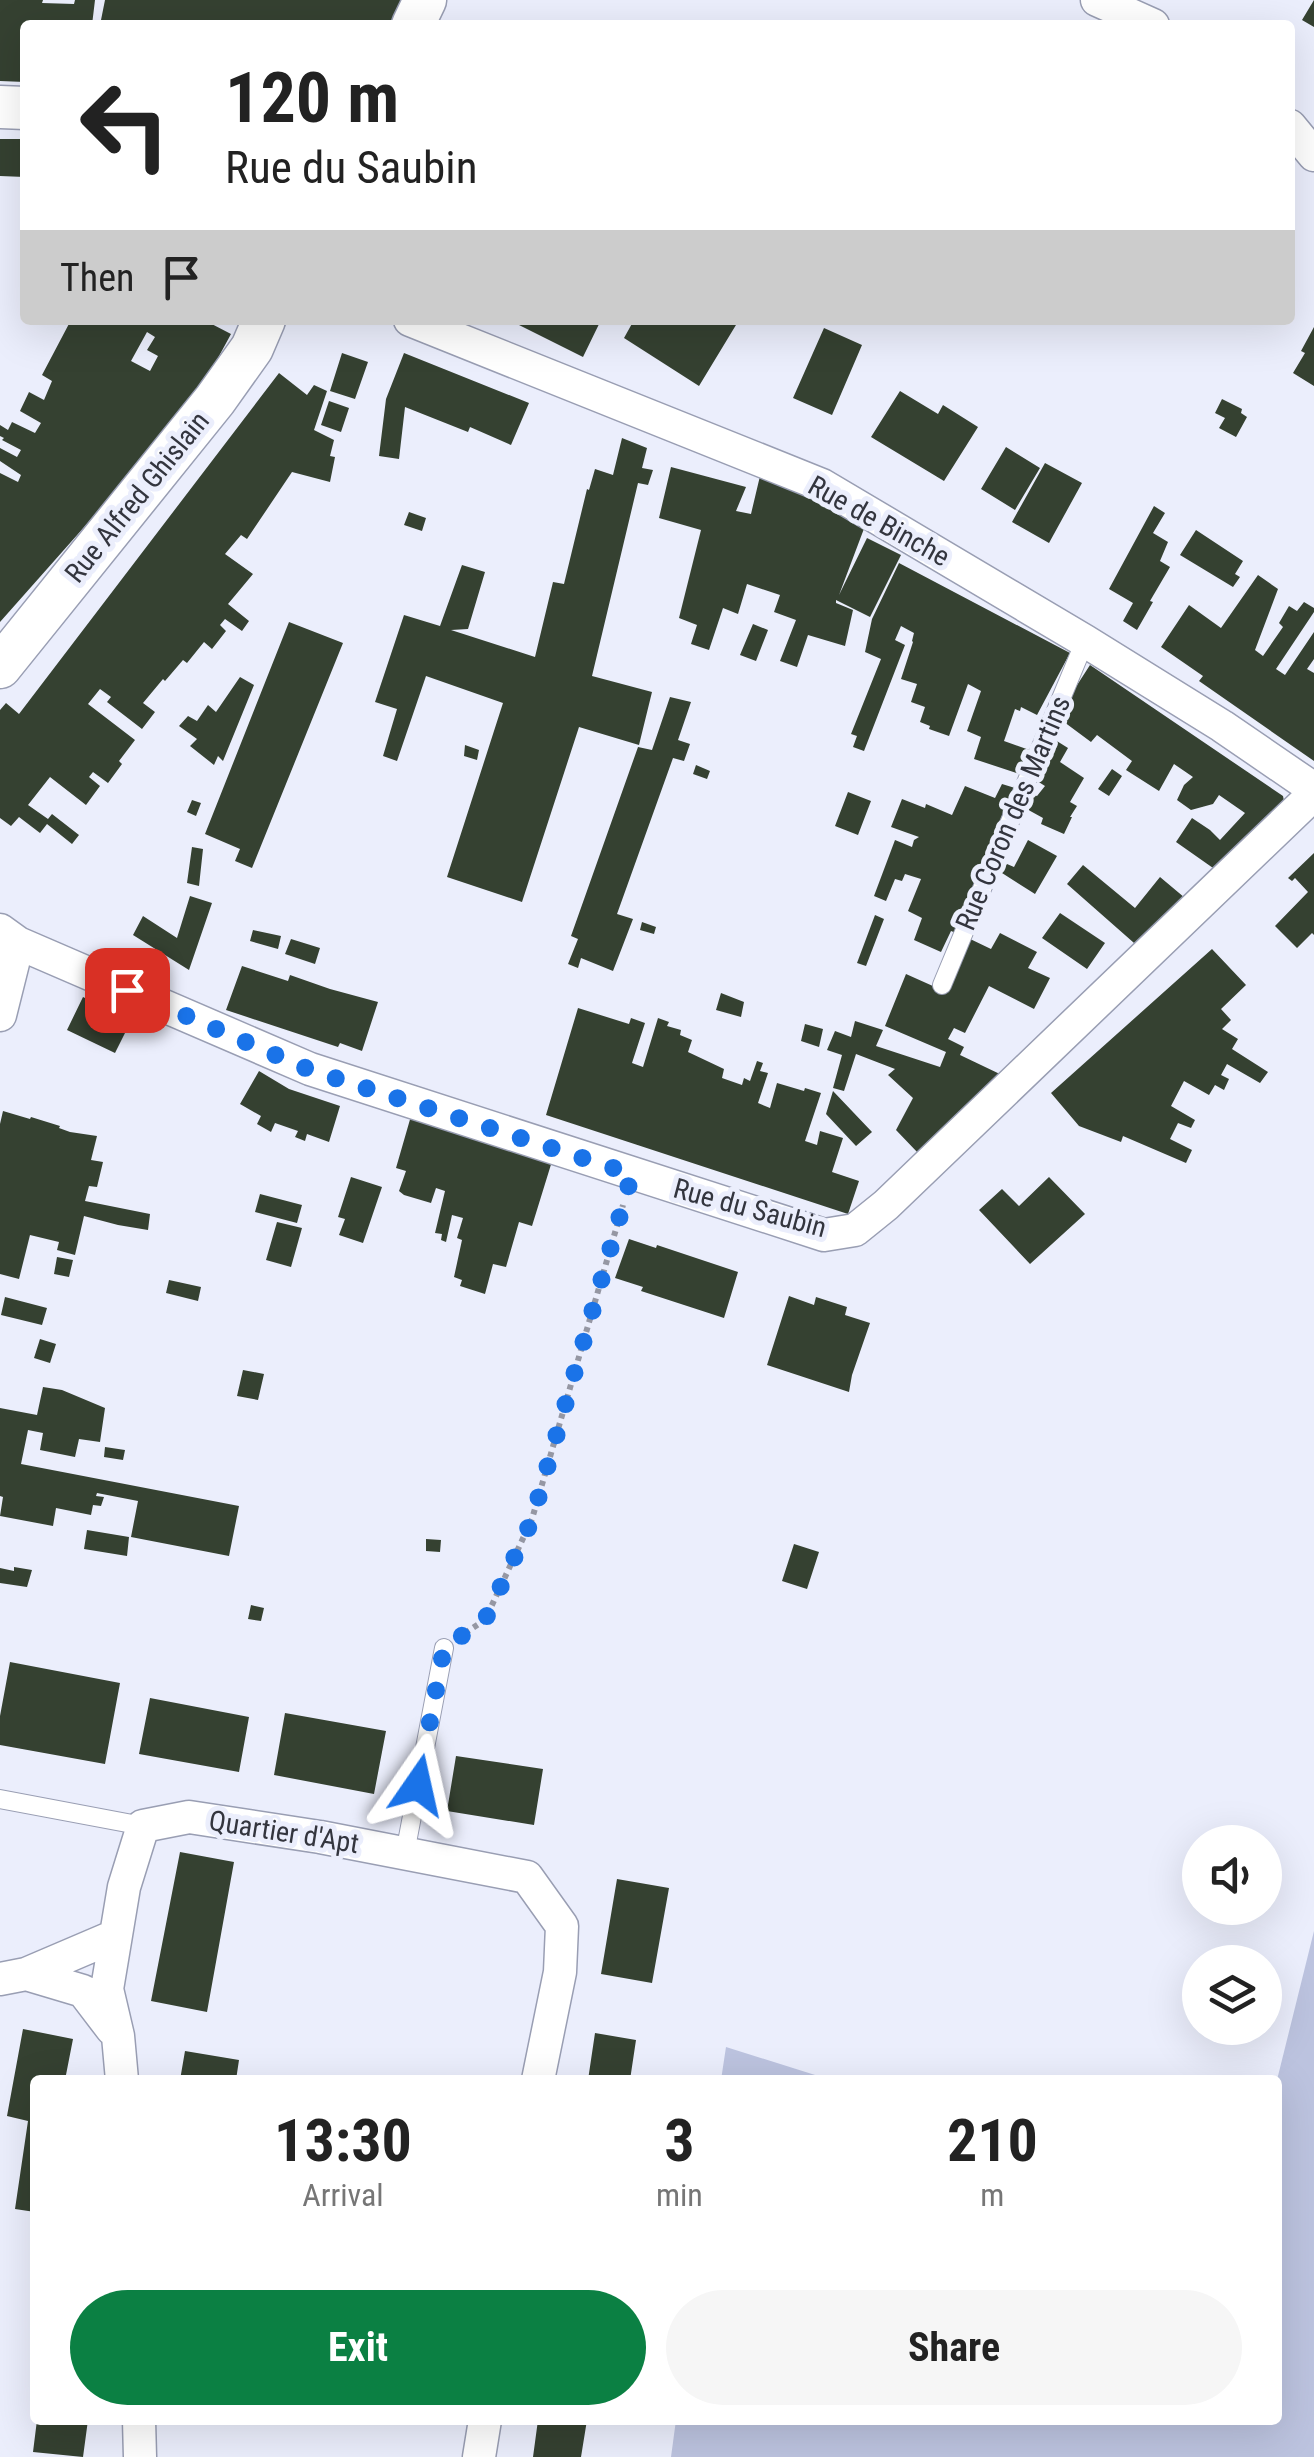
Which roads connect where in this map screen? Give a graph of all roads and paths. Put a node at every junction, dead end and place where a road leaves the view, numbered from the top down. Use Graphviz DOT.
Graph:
graph roads {
  1 [pos="1096,0"];
  2 [pos="1142,20"];
  3 [pos="1295,132"];
  4 [pos="1314,155"];
  5 [pos="262,325"];
  6 [pos="422,325"];
  7 [pos="1085,641"];
  8 [pos="0,667"];
  9 [pos="1314,791"];
  10 [pos="9,936"];
  11 [pos="942,985"];
  12 [pos="0,1015"];
  13 [pos="632,1174"];
  14 [pos="444,1648"];
  15 [pos="0,1800"];
  16 [pos="143,1826"];
  17 [pos="405,1853"];
  18 [pos="115,1936"];
  19 [pos="13,1977"];
  20 [pos="118,2036"];
  21 [pos="122,2075"];
  22 [pos="539,2075"];
  23 [pos="139,2425"];
  24 [pos="484,2425"];
  25 [pos="140,2457"];
  26 [pos="480,2457"];
  1 -- 2 [label="street"];
  3 -- 4 [label="street"];
  5 -- 8 [label="street, Rue Alfred Ghislain"];
  6 -- 7 [label="street, Rue de Binche"];
  7 -- 9 [label="street, Rue de Binche"];
  7 -- 11 [label="lane, Rue Coron des Martins"];
  9 -- 13 [label="street, Rue du Saubin"];
  10 -- 12 [label="street"];
  10 -- 13 [label="street, Rue du Saubin"];
  13 -- 14 [label="path"];
  14 -- 17 [label="lane"];
  15 -- 16 [label="lane"];
  16 -- 17 [label="street, Quartier d'Apt"];
  16 -- 18 [label="street"];
  17 -- 22 [label="street, Quartier d'Apt"];
  18 -- 19 [label="street"];
  18 -- 20 [label="street"];
  19 -- 20 [label="street"];
  20 -- 21 [label="street"];
  23 -- 25 [label="street"];
  24 -- 26 [label="street"];
}
